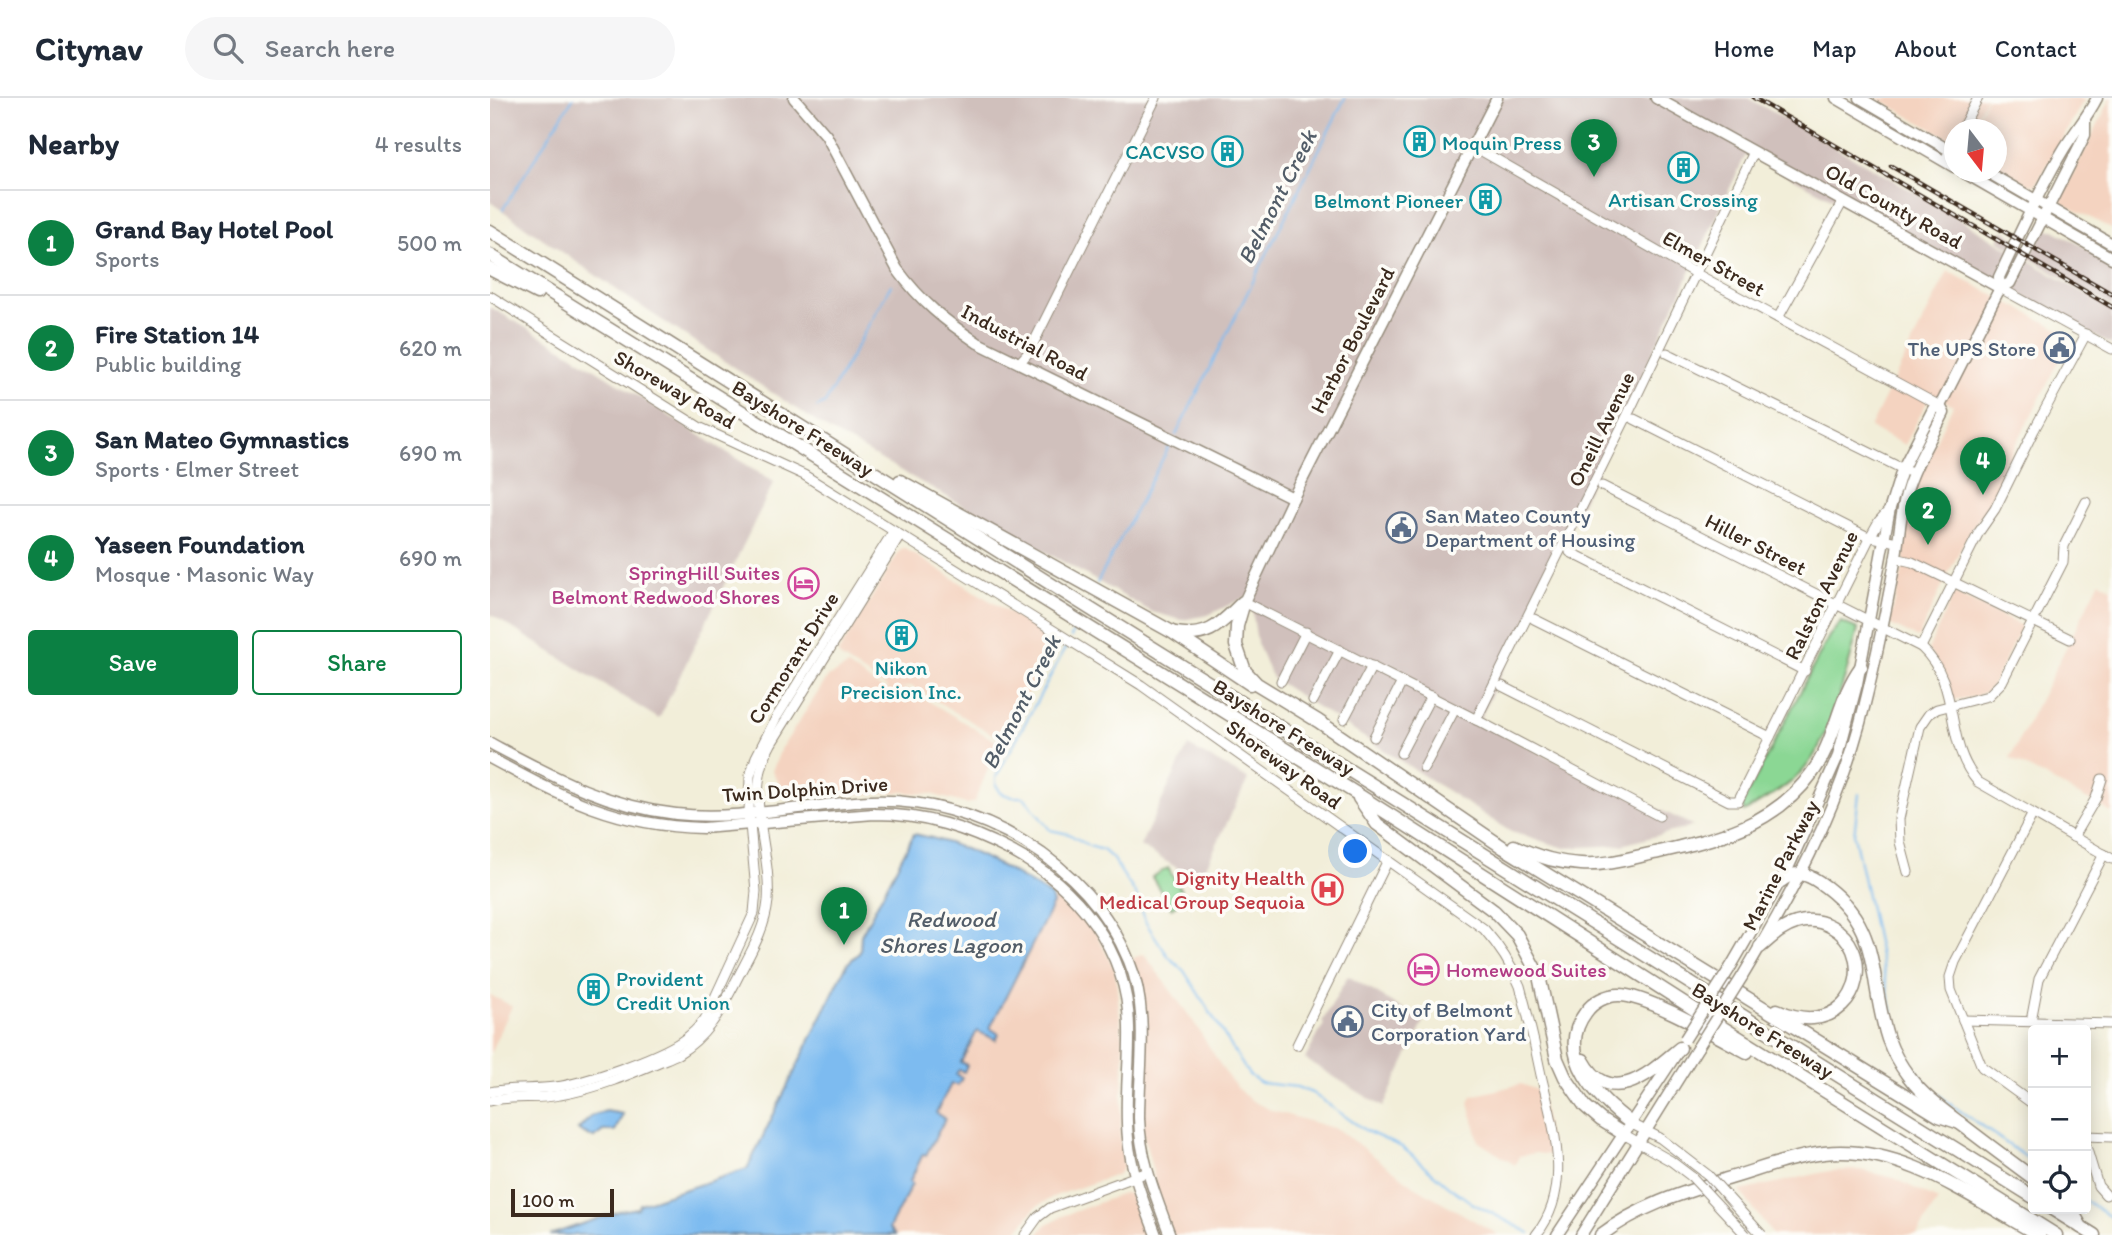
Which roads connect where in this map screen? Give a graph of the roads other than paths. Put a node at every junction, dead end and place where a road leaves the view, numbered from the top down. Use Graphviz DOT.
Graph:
graph roads {
  1 [pos="794,98"];
  2 [pos="1156,98"];
  3 [pos="1497,98"];
  4 [pos="1656,98"];
  5 [pos="1836,98"];
  6 [pos="1860,98"];
  7 [pos="1978,98"];
  8 [pos="2097,98"];
  9 [pos="1875,102"];
  10 [pos="1867,116"];
  11 [pos="1967,119"];
  12 [pos="2085,120"];
  13 [pos="1944,143"];
  14 [pos="1473,146"];
  15 [pos="1754,152"];
  16 [pos="1944,161"];
  17 [pos="1980,182"];
  18 [pos="2004,182"];
  19 [pos="2036,200"];
  20 [pos="1843,201"];
  21 [pos="2048,206"];
  22 [pos="2030,211"];
  23 [pos="2042,217"];
  24 [pos="490,231"];
  25 [pos="2112,244"];
  26 [pos="490,255"];
  27 [pos="2112,258"];
  28 [pos="490,268"];
  29 [pos="1695,274"];
  30 [pos="2000,288"];
  31 [pos="490,296"];
  32 [pos="1778,318"];
  33 [pos="2086,334"];
  34 [pos="621,337"];
  35 [pos="2112,349"];
  36 [pos="1667,353"];
  37 [pos="1020,362"];
  38 [pos="1940,406"];
  39 [pos="1634,419"];
  40 [pos="833,448"];
  41 [pos="1902,470"];
  42 [pos="1915,472"];
  43 [pos="1602,486"];
  44 [pos="1293,499"];
  45 [pos="2086,502"];
  46 [pos="1890,508"];
  47 [pos="897,534"];
  48 [pos="1870,537"];
  49 [pos="1885,540"];
  50 [pos="1898,542"];
  51 [pos="1570,552"];
  52 [pos="1895,558"];
  53 [pos="1953,583"];
  54 [pos="1244,601"];
  55 [pos="1836,604"];
  56 [pos="1534,619"];
  57 [pos="2034,620"];
  58 [pos="1869,621"];
  59 [pos="1881,627"];
  60 [pos="1172,632"];
  61 [pos="1306,632"];
  62 [pos="2070,639"];
  63 [pos="1921,647"];
  64 [pos="1340,650"];
  65 [pos="1372,666"];
  66 [pos="1861,667"];
  67 [pos="1805,671"];
  68 [pos="1281,681"];
  69 [pos="1402,682"];
  70 [pos="1502,686"];
  71 [pos="1431,696"];
  72 [pos="1313,701"];
  73 [pos="1950,705"];
  74 [pos="1455,709"];
  75 [pos="1344,719"];
  76 [pos="1476,720"];
  77 [pos="1318,722"];
  78 [pos="1374,737"];
  79 [pos="1770,737"];
  80 [pos="490,743"];
  81 [pos="1401,753"];
  82 [pos="490,758"];
  83 [pos="1424,768"];
  84 [pos="2102,779"];
  85 [pos="1354,792"];
  86 [pos="2032,815"];
  87 [pos="1659,817"];
  88 [pos="755,819"];
  89 [pos="1481,832"];
  90 [pos="2073,837"];
  91 [pos="2108,857"];
  92 [pos="1388,860"];
  93 [pos="1908,872"];
  94 [pos="1802,873"];
  95 [pos="1781,881"];
  96 [pos="1760,947"];
  97 [pos="1751,999"];
  98 [pos="1963,1020"];
  99 [pos="2031,1021"];
  100 [pos="2112,1024"];
  101 [pos="1577,1036"];
  102 [pos="1683,1044"];
  103 [pos="1297,1045"];
  104 [pos="490,1092"];
  105 [pos="1830,1095"];
  106 [pos="2028,1100"];
  107 [pos="490,1101"];
  108 [pos="1960,1123"];
  109 [pos="1628,1129"];
  110 [pos="1646,1130"];
  111 [pos="2091,1136"];
  112 [pos="2112,1137"];
  113 [pos="1639,1141"];
  114 [pos="2088,1151"];
  115 [pos="1148,1172"];
  116 [pos="2028,1174"];
  117 [pos="1135,1176"];
  118 [pos="2028,1194"];
  119 [pos="2106,1195"];
  120 [pos="2060,1214"];
  121 [pos="2074,1214"];
  122 [pos="2081,1227"];
  123 [pos="1025,1235"];
  124 [pos="1156,1235"];
  125 [pos="1170,1235"];
  126 [pos="1536,1235"];
  127 [pos="1557,1235"];
  128 [pos="1581,1235"];
  129 [pos="1601,1235"];
  130 [pos="1745,1235"];
  131 [pos="1762,1235"];
  132 [pos="2039,1235"];
  133 [pos="2056,1235"];
  134 [pos="2094,1235"];
  1 -- 37 [label="main road, Industrial Road"];
  2 -- 37 [label="street"];
  3 -- 14 [label="main road, Harbor Boulevard"];
  4 -- 15 [label="main road, Old County Road"];
  5 -- 10 [label="main road"];
  6 -- 9 [label="main road"];
  7 -- 11 [label="street"];
  8 -- 12 [label="main road, Ralston Avenue"];
  9 -- 10 [label="street"];
  9 -- 13 [label="main road"];
  10 -- 16 [label="main road"];
  12 -- 19 [label="main road, Ralston Avenue"];
  12 -- 21 [label="main road, Ralston Avenue"];
  14 -- 29 [label="street, Elmer Street"];
  14 -- 44 [label="main road, Harbor Boulevard"];
  15 -- 20 [label="main road, Old County Road"];
  15 -- 29 [label="street, Oneill Avenue"];
  17 -- 22 [label="main road"];
  18 -- 19 [label="main road"];
  19 -- 21 [label="main road"];
  19 -- 22 [label="main road, Ralston Avenue"];
  20 -- 30 [label="main road, Old County Road"];
  20 -- 32 [label="street"];
  21 -- 23 [label="main road, Ralston Avenue"];
  21 -- 25 [label="main road"];
  22 -- 23 [label="main road"];
  22 -- 30 [label="main road, Ralston Avenue"];
  23 -- 27 [label="main road"];
  23 -- 30 [label="main road, Ralston Avenue"];
  24 -- 40 [label="highway, Bayshore Freeway"];
  26 -- 34 [label="highway, Bayshore Freeway"];
  28 -- 34 [label="highway"];
  29 -- 32 [label="street, Elmer Street"];
  29 -- 76 [label="street, Oneill Avenue"];
  30 -- 33 [label="street, Old County Road"];
  30 -- 38 [label="main road, Ralston Avenue"];
  31 -- 47 [label="street, Shoreway Road"];
  32 -- 38 [label="street, Elmer Street"];
  33 -- 35 [label="street, Old County Road"];
  33 -- 53 [label="street"];
  34 -- 85 [label="highway, Bayshore Freeway"];
  36 -- 41 [label="street"];
  37 -- 44 [label="main road, Industrial Road"];
  38 -- 41 [label="main road, Ralston Avenue"];
  38 -- 42 [label="main road, Ralston Avenue"];
  39 -- 48 [label="street"];
  40 -- 60 [label="highway"];
  40 -- 118 [label="highway, Bayshore Freeway"];
  41 -- 42 [label="street"];
  41 -- 46 [label="main road, Ralston Avenue"];
  42 -- 50 [label="main road, Marine Parkway"];
  43 -- 55 [label="street, Hiller Street"];
  44 -- 54 [label="main road, Harbor Boulevard"];
  45 -- 57 [label="street"];
  46 -- 48 [label="street, Ralston Avenue"];
  46 -- 49 [label="main road, Marine Parkway"];
  47 -- 88 [label="street, Cormorant Drive"];
  47 -- 92 [label="street, Shoreway Road"];
  48 -- 49 [label="street"];
  48 -- 55 [label="street, Ralston Avenue"];
  49 -- 50 [label="street"];
  49 -- 58 [label="main road, Marine Parkway"];
  50 -- 52 [label="main road, Marine Parkway"];
  51 -- 67 [label="street"];
  52 -- 53 [label="street"];
  52 -- 59 [label="main road, Marine Parkway"];
  53 -- 57 [label="street"];
  53 -- 63 [label="street"];
  54 -- 60 [label="highway"];
  54 -- 61 [label="street"];
  54 -- 77 [label="highway"];
  55 -- 58 [label="street, Hiller Street"];
  55 -- 67 [label="street, Ralston Avenue"];
  56 -- 79 [label="street"];
  57 -- 62 [label="street"];
  57 -- 73 [label="street"];
  58 -- 59 [label="street, Hiller Street"];
  58 -- 66 [label="main road, Marine Parkway"];
  59 -- 63 [label="street, Hiller Street"];
  59 -- 94 [label="main road, Marine Parkway"];
  60 -- 77 [label="highway"];
  61 -- 64 [label="street"];
  61 -- 68 [label="street"];
  63 -- 73 [label="street, Hiller Street"];
  64 -- 65 [label="street"];
  64 -- 72 [label="street"];
  65 -- 69 [label="street"];
  65 -- 75 [label="street"];
  66 -- 89 [label="highway"];
  66 -- 95 [label="main road, Marine Parkway"];
  67 -- 79 [label="street, Ralston Avenue"];
  69 -- 71 [label="street"];
  69 -- 78 [label="street"];
  70 -- 79 [label="street, Ralston Avenue"];
  71 -- 74 [label="street"];
  71 -- 81 [label="street"];
  73 -- 86 [label="street, Hiller Street"];
  73 -- 93 [label="street"];
  74 -- 76 [label="street"];
  74 -- 83 [label="street"];
  76 -- 87 [label="street"];
  77 -- 89 [label="highway"];
  80 -- 88 [label="main road, Twin Dolphin Drive"];
  82 -- 88 [label="main road, Twin Dolphin Drive"];
  84 -- 90 [label="street"];
  85 -- 105 [label="highway, Bayshore Freeway"];
  85 -- 109 [label="highway"];
  86 -- 90 [label="street, Hiller Street"];
  86 -- 98 [label="street"];
  88 -- 104 [label="street"];
  88 -- 107 [label="street"];
  88 -- 115 [label="main road, Twin Dolphin Drive"];
  88 -- 117 [label="main road, Twin Dolphin Drive"];
  89 -- 97 [label="highway"];
  90 -- 91 [label="street, Hiller Street"];
  91 -- 99 [label="street"];
  92 -- 103 [label="street"];
  92 -- 126 [label="street, Shoreway Road"];
  94 -- 95 [label="highway"];
  94 -- 96 [label="main road, Marine Parkway"];
  94 -- 108 [label="highway"];
  95 -- 102 [label="main road, Marine Parkway, bridge"];
  96 -- 97 [label="highway"];
  96 -- 110 [label="main road, Marine Parkway, bridge"];
  97 -- 108 [label="highway"];
  98 -- 99 [label="street"];
  98 -- 106 [label="street"];
  99 -- 100 [label="street"];
  101 -- 102 [label="highway"];
  101 -- 105 [label="highway"];
  101 -- 109 [label="highway"];
  102 -- 109 [label="main road, Marine Parkway"];
  105 -- 133 [label="highway, Bayshore Freeway"];
  108 -- 116 [label="highway"];
  109 -- 110 [label="street"];
  109 -- 113 [label="street"];
  109 -- 127 [label="main road, Marine Parkway"];
  110 -- 113 [label="main road, Marine Parkway"];
  110 -- 131 [label="street, bridge"];
  111 -- 112 [label="street"];
  113 -- 128 [label="main road, Marine Parkway"];
  113 -- 130 [label="street, bridge"];
  114 -- 119 [label="street"];
  115 -- 117 [label="street"];
  115 -- 125 [label="main road, Twin Dolphin Drive"];
  117 -- 123 [label="street"];
  117 -- 124 [label="main road, Twin Dolphin Drive"];
  120 -- 122 [label="highway"];
  121 -- 122 [label="highway"];
  122 -- 134 [label="highway"];
  129 -- 132 [label="highway"];
}
